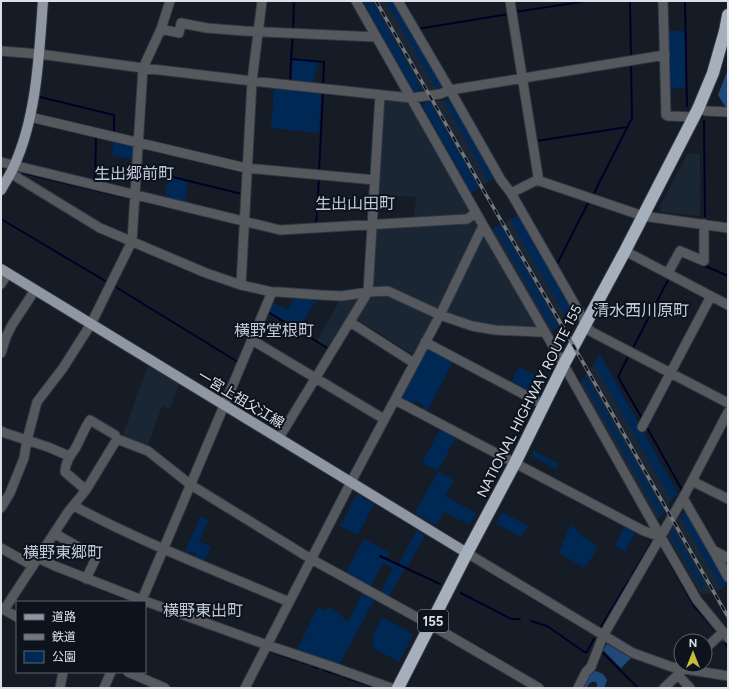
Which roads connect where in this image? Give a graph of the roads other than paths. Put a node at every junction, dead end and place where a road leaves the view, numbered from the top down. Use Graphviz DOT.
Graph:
graph roads {
  1 [pos="43,1"];
  2 [pos="170,1"];
  3 [pos="262,1"];
  4 [pos="356,1"];
  5 [pos="398,1"];
  6 [pos="510,1"];
  7 [pos="663,1"];
  8 [pos="728,15"];
  9 [pos="161,29"];
  10 [pos="258,32"];
  11 [pos="376,37"];
  12 [pos="1,51"];
  13 [pos="39,54"];
  14 [pos="665,55"];
  15 [pos="143,68"];
  16 [pos="522,78"];
  17 [pos="252,82"];
  18 [pos="450,90"];
  19 [pos="380,95"];
  20 [pos="411,98"];
  21 [pos="728,112"];
  22 [pos="696,113"];
  23 [pos="30,117"];
  24 [pos="138,142"];
  25 [pos="1,162"];
  26 [pos="246,168"];
  27 [pos="12,170"];
  28 [pos="375,180"];
  29 [pos="537,180"];
  30 [pos="1,190"];
  31 [pos="511,193"];
  32 [pos="135,198"];
  33 [pos="476,214"];
  34 [pos="643,216"];
  35 [pos="244,221"];
  36 [pos="704,224"];
  37 [pos="372,225"];
  38 [pos="483,226"];
  39 [pos="728,228"];
  40 [pos="132,241"];
  41 [pos="625,251"];
  42 [pos="4,271"];
  43 [pos="668,273"];
  44 [pos="1,284"];
  45 [pos="241,285"];
  46 [pos="35,290"];
  47 [pos="272,292"];
  48 [pos="368,292"];
  49 [pos="711,296"];
  50 [pos="728,305"];
  51 [pos="440,314"];
  52 [pos="350,322"];
  53 [pos="586,323"];
  54 [pos="90,324"];
  55 [pos="545,332"];
  56 [pos="252,340"];
  57 [pos="425,342"];
  58 [pos="1,353"];
  59 [pos="414,363"];
  60 [pos="564,364"];
  61 [pos="671,373"];
  62 [pos="315,378"];
  63 [pos="394,400"];
  64 [pos="728,403"];
  65 [pos="225,405"];
  66 [pos="544,405"];
  67 [pos="728,412"];
  68 [pos="384,419"];
  69 [pos="642,427"];
  70 [pos="1,431"];
  71 [pos="279,438"];
  72 [pos="118,439"];
  73 [pos="27,440"];
  74 [pos="69,456"];
  75 [pos="515,463"];
  76 [pos="692,481"];
  77 [pos="351,482"];
  78 [pos="191,485"];
  79 [pos="86,490"];
  80 [pos="683,498"];
  81 [pos="728,499"];
  82 [pos="74,506"];
  83 [pos="1,508"];
  84 [pos="54,533"];
  85 [pos="661,537"];
  86 [pos="1,548"];
  87 [pos="164,549"];
  88 [pos="713,550"];
  89 [pos="467,553"];
  90 [pos="38,558"];
  91 [pos="728,558"];
  92 [pos="312,559"];
  93 [pos="33,566"];
  94 [pos="728,577"];
  95 [pos="86,579"];
  96 [pos="141,601"];
  97 [pos="289,602"];
  98 [pos="146,603"];
  99 [pos="3,609"];
  100 [pos="16,616"];
  101 [pos="431,625"];
  102 [pos="726,635"];
  103 [pos="603,636"];
  104 [pos="713,644"];
  105 [pos="267,645"];
  106 [pos="673,667"];
  107 [pos="63,673"];
  108 [pos="111,673"];
  109 [pos="130,673"];
  110 [pos="680,673"];
  111 [pos="684,673"];
  112 [pos="706,673"];
  113 [pos="728,676"];
  114 [pos="60,688"];
  115 [pos="104,688"];
  116 [pos="165,688"];
  117 [pos="245,688"];
  118 [pos="391,688"];
  119 [pos="398,688"];
  120 [pos="539,688"];
  121 [pos="578,688"];
  122 [pos="664,688"];
  123 [pos="690,688"];
  1 -- 13 [label="main road"];
  2 -- 9 [label="street"];
  3 -- 10 [label="street"];
  4 -- 11 [label="street"];
  5 -- 18 [label="street"];
  6 -- 16 [label="street"];
  7 -- 14 [label="street"];
  8 -- 22 [label="highway, NATIONAL HIGHWAY ROUTE 155 / 155"];
  9 -- 10 [label="street"];
  9 -- 15 [label="street"];
  10 -- 11 [label="street"];
  10 -- 17 [label="street"];
  11 -- 20 [label="street"];
  12 -- 13 [label="street"];
  13 -- 15 [label="street"];
  13 -- 23 [label="main road"];
  14 -- 16 [label="street"];
  14 -- 22 [label="street"];
  15 -- 17 [label="street"];
  15 -- 24 [label="street"];
  16 -- 18 [label="street"];
  16 -- 29 [label="street"];
  17 -- 19 [label="street"];
  17 -- 26 [label="street"];
  18 -- 20 [label="street"];
  18 -- 31 [label="street"];
  19 -- 20 [label="street"];
  19 -- 28 [label="street"];
  20 -- 33 [label="street"];
  21 -- 22 [label="street"];
  22 -- 34 [label="highway, NATIONAL HIGHWAY ROUTE 155 / 155"];
  23 -- 24 [label="street"];
  23 -- 27 [label="main road"];
  24 -- 26 [label="street"];
  24 -- 32 [label="street"];
  25 -- 27 [label="street"];
  26 -- 28 [label="street"];
  26 -- 35 [label="street"];
  27 -- 30 [label="main road"];
  27 -- 32 [label="street"];
  27 -- 40 [label="street"];
  28 -- 37 [label="street"];
  29 -- 31 [label="street"];
  29 -- 34 [label="street"];
  31 -- 53 [label="street"];
  32 -- 35 [label="street"];
  32 -- 40 [label="street"];
  33 -- 37 [label="street"];
  33 -- 38 [label="street"];
  34 -- 36 [label="street"];
  34 -- 41 [label="highway, NATIONAL HIGHWAY ROUTE 155 / 155"];
  35 -- 37 [label="street"];
  35 -- 45 [label="street"];
  36 -- 39 [label="street"];
  36 -- 43 [label="street"];
  37 -- 48 [label="street"];
  38 -- 51 [label="street"];
  38 -- 55 [label="street"];
  40 -- 45 [label="street"];
  40 -- 54 [label="street"];
  41 -- 43 [label="street"];
  41 -- 53 [label="highway, NATIONAL HIGHWAY ROUTE 155 / 155"];
  42 -- 44 [label="street"];
  42 -- 46 [label="main road, 一宮上祖父江線"];
  43 -- 49 [label="street"];
  45 -- 47 [label="street"];
  46 -- 54 [label="main road, 一宮上祖父江線"];
  46 -- 58 [label="street"];
  47 -- 48 [label="street"];
  47 -- 56 [label="street"];
  48 -- 51 [label="street"];
  48 -- 52 [label="street"];
  49 -- 50 [label="street"];
  49 -- 61 [label="street"];
  51 -- 55 [label="street"];
  51 -- 57 [label="street"];
  52 -- 59 [label="street"];
  52 -- 62 [label="street"];
  53 -- 60 [label="highway, NATIONAL HIGHWAY ROUTE 155 / 155"];
  53 -- 61 [label="street"];
  54 -- 65 [label="main road, 一宮上祖父江線"];
  54 -- 73 [label="street"];
  55 -- 60 [label="street"];
  56 -- 62 [label="street"];
  56 -- 65 [label="street"];
  57 -- 59 [label="street"];
  57 -- 66 [label="street"];
  59 -- 63 [label="street"];
  60 -- 66 [label="highway, NATIONAL HIGHWAY ROUTE 155 / 155"];
  60 -- 85 [label="street"];
  61 -- 64 [label="street"];
  61 -- 69 [label="street"];
  62 -- 68 [label="street"];
  62 -- 71 [label="street"];
  63 -- 68 [label="street"];
  63 -- 75 [label="street"];
  65 -- 71 [label="main road, 一宮上祖父江線"];
  65 -- 78 [label="street"];
  66 -- 75 [label="highway, NATIONAL HIGHWAY ROUTE 155 / 155"];
  67 -- 76 [label="street"];
  68 -- 77 [label="street"];
  70 -- 73 [label="street"];
  71 -- 77 [label="main road, 一宮上祖父江線"];
  72 -- 74 [label="street"];
  72 -- 78 [label="street"];
  72 -- 79 [label="street"];
  73 -- 74 [label="street"];
  73 -- 83 [label="street"];
  74 -- 79 [label="street"];
  75 -- 85 [label="street"];
  75 -- 89 [label="highway, NATIONAL HIGHWAY ROUTE 155 / 155"];
  76 -- 80 [label="street"];
  76 -- 81 [label="street"];
  77 -- 89 [label="main road, 一宮上祖父江線"];
  77 -- 92 [label="street"];
  78 -- 87 [label="street"];
  78 -- 92 [label="street"];
  79 -- 82 [label="street"];
  80 -- 85 [label="street"];
  80 -- 88 [label="street"];
  82 -- 84 [label="street"];
  82 -- 87 [label="street"];
  84 -- 90 [label="street"];
  84 -- 95 [label="street"];
  85 -- 102 [label="street"];
  85 -- 103 [label="street"];
  86 -- 93 [label="street"];
  87 -- 96 [label="street"];
  87 -- 97 [label="street"];
  88 -- 91 [label="street"];
  88 -- 94 [label="street"];
  89 -- 101 [label="highway, NATIONAL HIGHWAY ROUTE 155 / 155"];
  89 -- 103 [label="street"];
  90 -- 93 [label="street"];
  90 -- 95 [label="street"];
  92 -- 97 [label="street"];
  92 -- 101 [label="street"];
  93 -- 99 [label="street"];
  95 -- 96 [label="street"];
  97 -- 105 [label="street"];
  98 -- 105 [label="street"];
  99 -- 100 [label="street"];
  101 -- 119 [label="highway, NATIONAL HIGHWAY ROUTE 155 / 155"];
  101 -- 120 [label="street"];
  102 -- 104 [label="street"];
  103 -- 106 [label="street"];
  103 -- 121 [label="street"];
  105 -- 117 [label="street"];
  105 -- 118 [label="street"];
  107 -- 114 [label="street"];
  108 -- 115 [label="street"];
  109 -- 116 [label="street"];
  110 -- 122 [label="street"];
  111 -- 123 [label="street"];
  112 -- 113 [label="street"];
}
